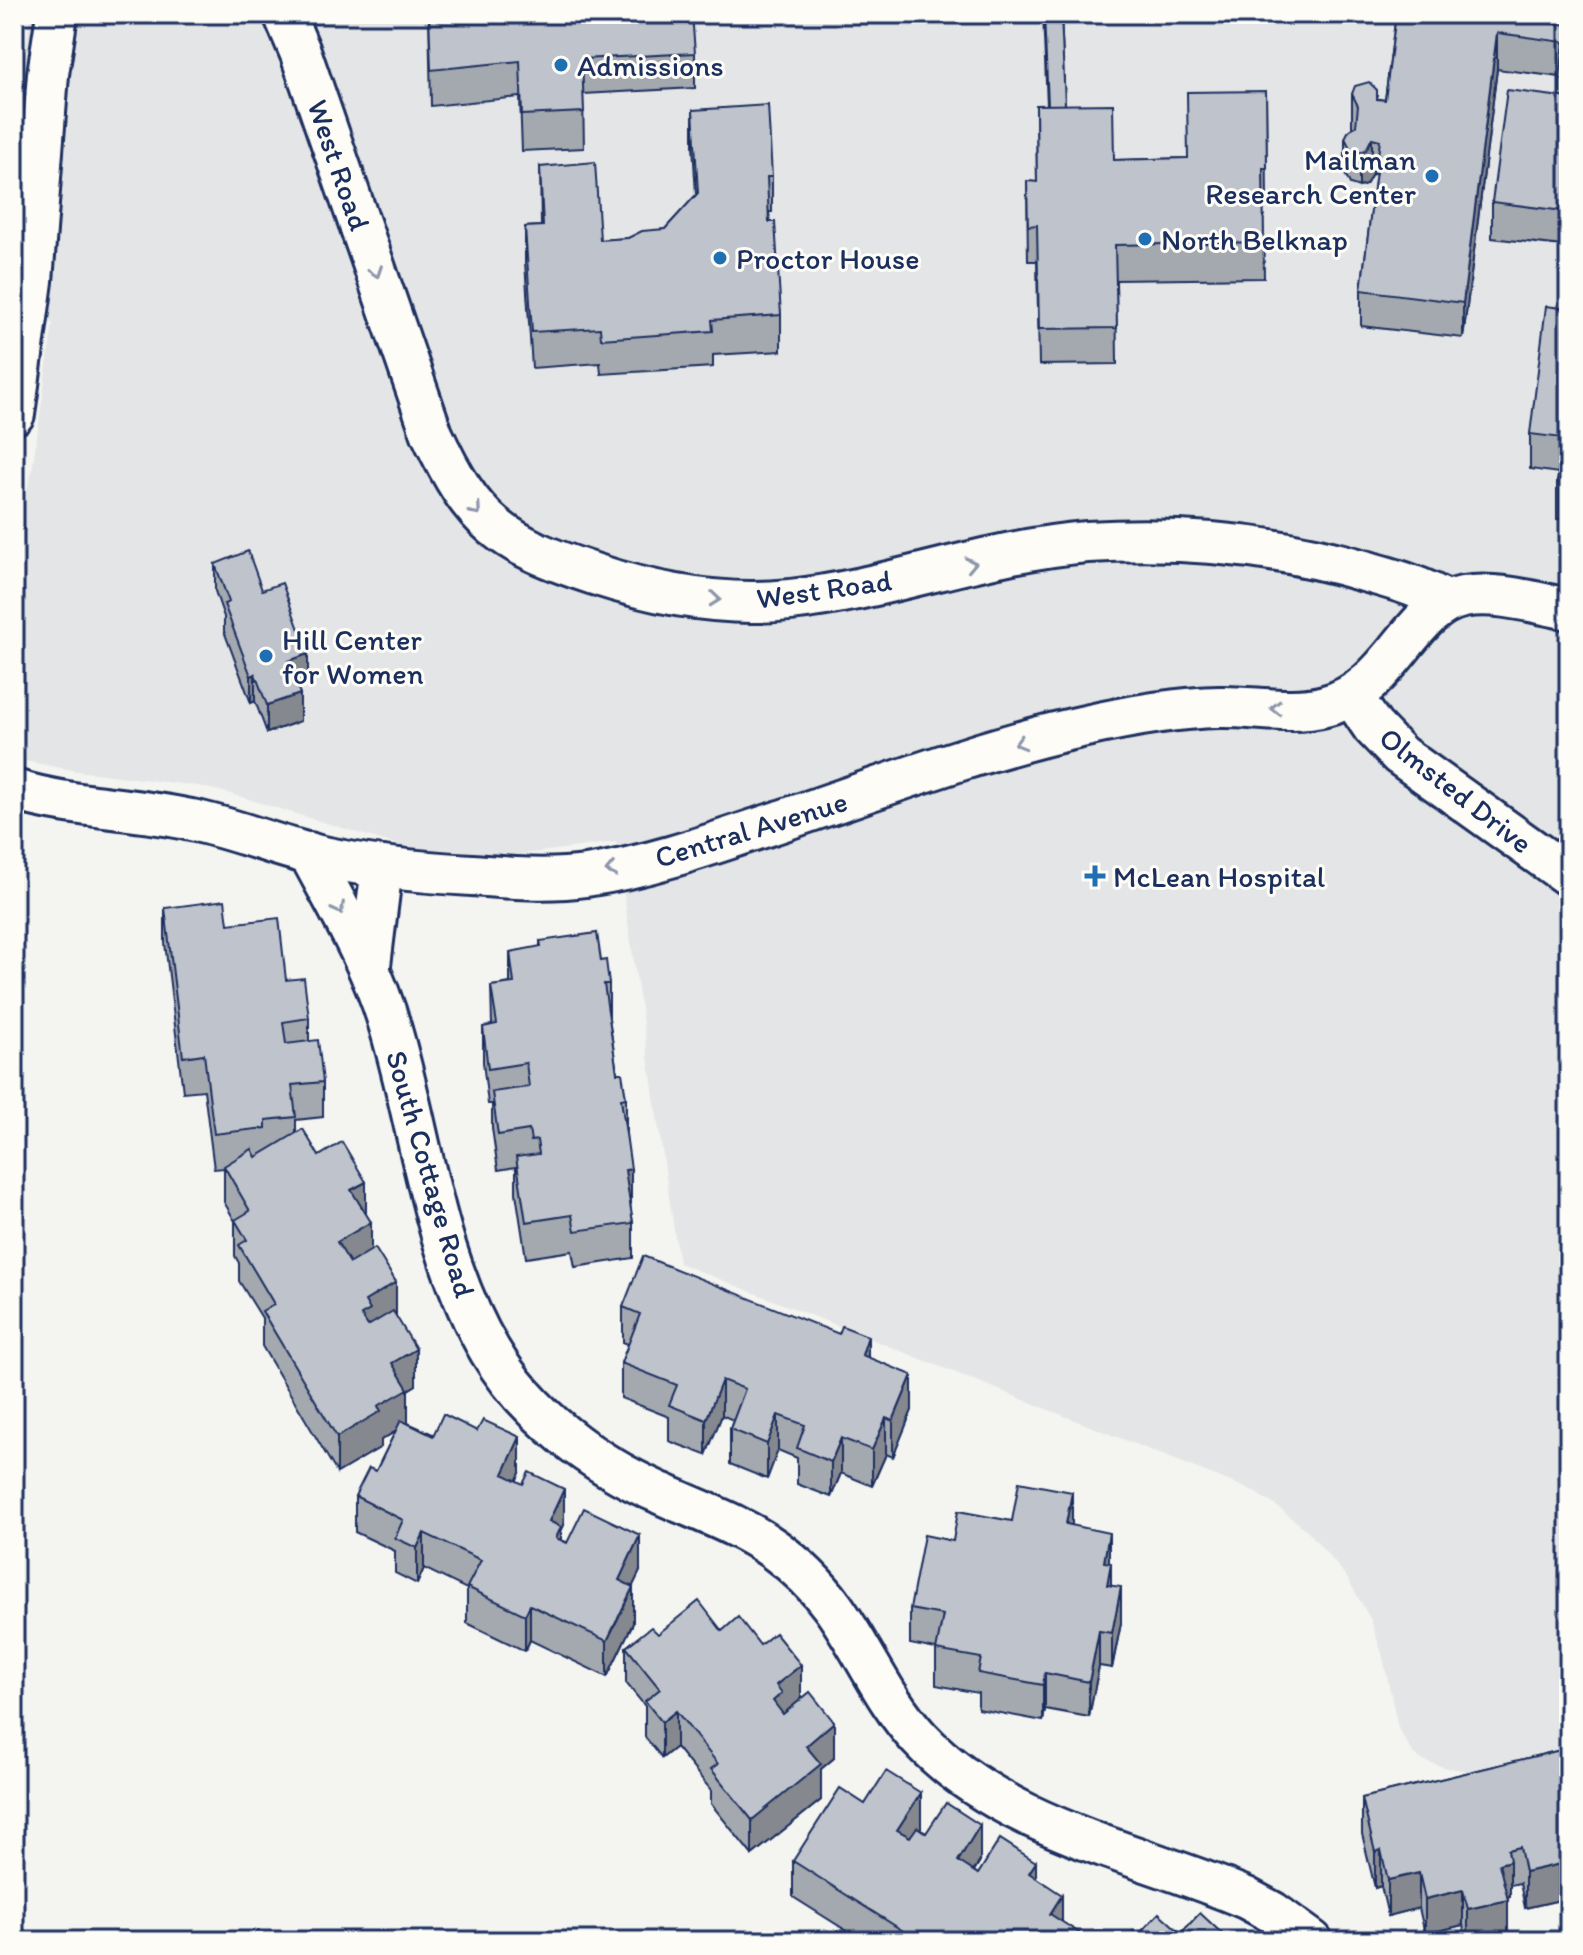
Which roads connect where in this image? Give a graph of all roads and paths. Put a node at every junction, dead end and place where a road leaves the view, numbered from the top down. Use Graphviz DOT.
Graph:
graph roads {
  1 [pos="57,14"];
  2 [pos="284,14"];
  3 [pos="18,359"];
  4 [pos="14,413"];
  5 [pos="1447,602"];
  6 [pos="1569,609"];
  7 [pos="1352,696"];
  8 [pos="14,790"];
  9 [pos="309,853"];
  10 [pos="382,867"];
  11 [pos="1569,876"];
  12 [pos="370,965"];
  13 [pos="1312,1941"];
  1 -- 3 [label="street"];
  2 -- 5 [label="street, West Road, one-way"];
  3 -- 4 [label="street"];
  5 -- 6 [label="street"];
  5 -- 7 [label="street, Central Avenue"];
  7 -- 10 [label="street, Central Avenue, one-way"];
  7 -- 11 [label="street, Olmsted Drive"];
  8 -- 9 [label="street, Central Avenue"];
  9 -- 10 [label="street, Central Avenue"];
  9 -- 12 [label="street, South Cottage Road, one-way"];
  10 -- 12 [label="street, South Cottage Road"];
  12 -- 13 [label="street, South Cottage Road"];
}
